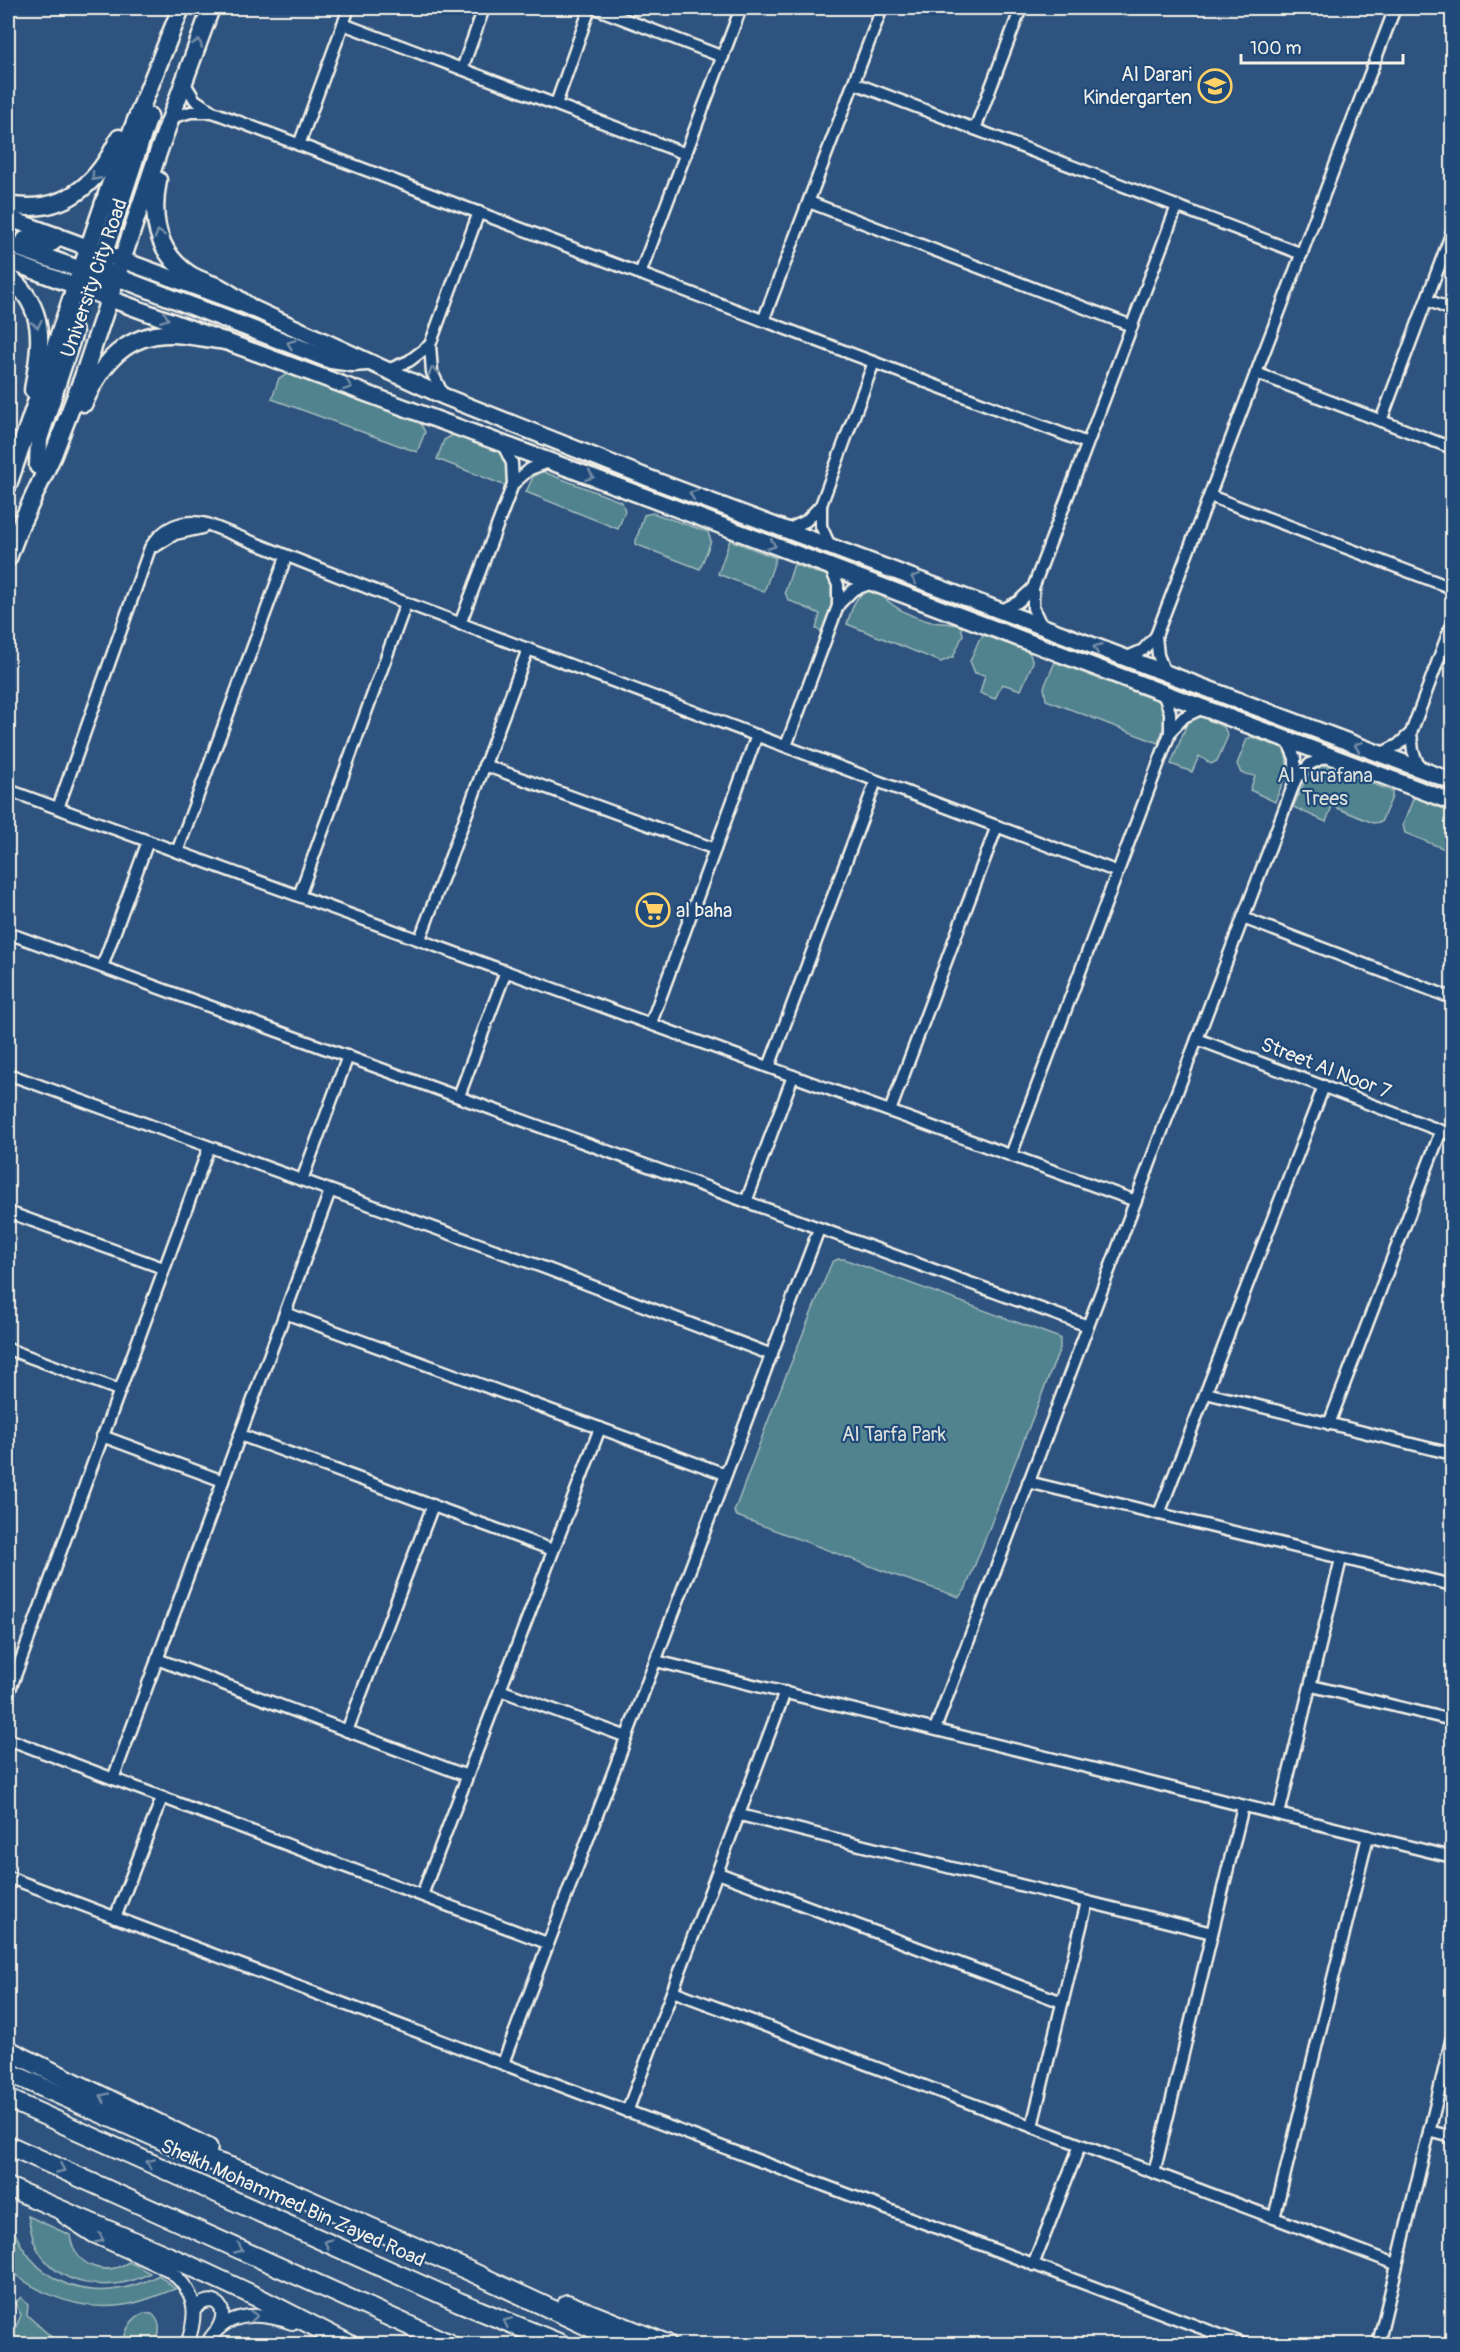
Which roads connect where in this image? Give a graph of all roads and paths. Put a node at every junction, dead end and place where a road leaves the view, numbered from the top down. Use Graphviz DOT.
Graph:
graph roads {
  1 [pos="181,8"];
  2 [pos="210,8"];
  3 [pos="349,8"];
  4 [pos="484,8"];
  5 [pos="593,8"];
  6 [pos="741,8"];
  7 [pos="882,8"];
  8 [pos="1021,8"];
  9 [pos="1395,8"];
  10 [pos="343,24"];
  11 [pos="723,57"];
  12 [pos="462,69"];
  13 [pos="156,73"];
  14 [pos="184,82"];
  15 [pos="854,82"];
  16 [pos="555,104"];
  17 [pos="213,112"];
  18 [pos="170,118"];
  19 [pos="975,129"];
  20 [pos="299,145"];
  21 [pos="159,150"];
  22 [pos="686,154"];
  23 [pos="809,202"];
  24 [pos="8,206"];
  25 [pos="1177,206"];
  26 [pos="479,212"];
  27 [pos="8,218"];
  28 [pos="1452,232"];
  29 [pos="8,234"];
  30 [pos="57,236"];
  31 [pos="8,244"];
  32 [pos="1302,254"];
  33 [pos="123,260"];
  34 [pos="8,261"];
  35 [pos="104,274"];
  36 [pos="640,274"];
  37 [pos="8,276"];
  38 [pos="80,278"];
  39 [pos="1427,300"];
  40 [pos="250,307"];
  41 [pos="1452,310"];
  42 [pos="763,321"];
  43 [pos="64,324"];
  44 [pos="1132,326"];
  45 [pos="225,341"];
  46 [pos="430,345"];
  47 [pos="367,362"];
  48 [pos="874,362"];
  49 [pos="385,371"];
  50 [pos="1256,373"];
  51 [pos="443,396"];
  52 [pos="32,418"];
  53 [pos="1381,421"];
  54 [pos="1087,443"];
  55 [pos="503,445"];
  56 [pos="1452,448"];
  57 [pos="53,455"];
  58 [pos="549,462"];
  59 [pos="38,466"];
  60 [pos="513,484"];
  61 [pos="8,485"];
  62 [pos="36,490"];
  63 [pos="1210,496"];
  64 [pos="820,505"];
  65 [pos="695,516"];
  66 [pos="780,528"];
  67 [pos="830,546"];
  68 [pos="286,557"];
  69 [pos="8,558"];
  70 [pos="831,567"];
  71 [pos="873,582"];
  72 [pos="1033,588"];
  73 [pos="1452,588"];
  74 [pos="406,603"];
  75 [pos="838,606"];
  76 [pos="1000,611"];
  77 [pos="1452,623"];
  78 [pos="460,624"];
  79 [pos="1042,627"];
  80 [pos="1156,636"];
  81 [pos="528,649"];
  82 [pos="1125,658"];
  83 [pos="1165,674"];
  84 [pos="1164,693"];
  85 [pos="1203,708"];
  86 [pos="1170,733"];
  87 [pos="1412,733"];
  88 [pos="757,735"];
  89 [pos="1287,740"];
  90 [pos="786,746"];
  91 [pos="1380,754"];
  92 [pos="1329,755"];
  93 [pos="484,765"];
  94 [pos="1420,769"];
  95 [pos="876,781"];
  96 [pos="1295,781"];
  97 [pos="1452,781"];
  98 [pos="1410,786"];
  99 [pos="8,790"];
  100 [pos="1452,792"];
  101 [pos="1452,802"];
  102 [pos="58,808"];
  103 [pos="997,826"];
  104 [pos="148,841"];
  105 [pos="716,849"];
  106 [pos="177,852"];
  107 [pos="1118,872"];
  108 [pos="299,896"];
  109 [pos="1243,918"];
  110 [pos="9,937"];
  111 [pos="420,939"];
  112 [pos="102,967"];
  113 [pos="506,971"];
  114 [pos="1452,998"];
  115 [pos="651,1023"];
  116 [pos="1197,1039"];
  117 [pos="348,1056"];
  118 [pos="769,1067"];
  119 [pos="8,1074"];
  120 [pos="793,1076"];
  121 [pos="1323,1086"];
  122 [pos="459,1096"];
  123 [pos="890,1111"];
  124 [pos="1441,1131"];
  125 [pos="1452,1135"];
  126 [pos="209,1147"];
  127 [pos="1011,1155"];
  128 [pos="302,1180"];
  129 [pos="330,1191"];
  130 [pos="1136,1201"];
  131 [pos="746,1202"];
  132 [pos="8,1212"];
  133 [pos="819,1229"];
  134 [pos="163,1268"];
  135 [pos="285,1313"];
  136 [pos="1088,1326"];
  137 [pos="8,1349"];
  138 [pos="772,1355"];
  139 [pos="119,1389"];
  140 [pos="1206,1393"];
  141 [pos="1329,1424"];
  142 [pos="600,1428"];
  143 [pos="240,1435"];
  144 [pos="102,1436"];
  145 [pos="1452,1454"];
  146 [pos="725,1474"];
  147 [pos="223,1481"];
  148 [pos="1028,1482"];
  149 [pos="433,1505"];
  150 [pos="1159,1514"];
  151 [pos="553,1550"];
  152 [pos="1341,1558"];
  153 [pos="1452,1585"];
  154 [pos="157,1659"];
  155 [pos="656,1660"];
  156 [pos="1312,1686"];
  157 [pos="500,1690"];
  158 [pos="785,1692"];
  159 [pos="8,1695"];
  160 [pos="1452,1720"];
  161 [pos="934,1729"];
  162 [pos="347,1731"];
  163 [pos="627,1737"];
  164 [pos="8,1739"];
  165 [pos="468,1776"];
  166 [pos="113,1779"];
  167 [pos="162,1798"];
  168 [pos="1243,1806"];
  169 [pos="1279,1814"];
  170 [pos="740,1815"];
  171 [pos="1368,1836"];
  172 [pos="1452,1857"];
  173 [pos="718,1873"];
  174 [pos="8,1877"];
  175 [pos="422,1895"];
  176 [pos="1087,1902"];
  177 [pos="116,1918"];
  178 [pos="1212,1933"];
  179 [pos="547,1943"];
  180 [pos="674,1991"];
  181 [pos="1062,2002"];
  182 [pos="1452,2037"];
  183 [pos="8,2050"];
  184 [pos="503,2063"];
  185 [pos="8,2072"];
  186 [pos="8,2099"];
  187 [pos="627,2112"];
  188 [pos="1032,2126"];
  189 [pos="1429,2131"];
  190 [pos="1452,2137"];
  191 [pos="8,2145"];
  192 [pos="1080,2145"];
  193 [pos="248,2173"];
  194 [pos="1154,2173"];
  195 [pos="8,2187"];
  196 [pos="52,2206"];
  197 [pos="1274,2218"];
  198 [pos="1396,2264"];
  199 [pos="1033,2265"];
  200 [pos="474,2273"];
  201 [pos="194,2310"];
  202 [pos="218,2328"];
  203 [pos="330,2336"];
  204 [pos="187,2344"];
  205 [pos="207,2344"];
  206 [pos="349,2344"];
  207 [pos="450,2344"];
  208 [pos="561,2344"];
  209 [pos="626,2344"];
  210 [pos="667,2344"];
  211 [pos="1244,2344"];
  212 [pos="1378,2344"];
  1 -- 13 [label="main road"];
  14 -- 2 [label="main road, University City Road, one-way"];
  3 -- 10 [label="street"];
  4 -- 12 [label="street"];
  5 -- 11 [label="street"];
  5 -- 16 [label="street"];
  6 -- 11 [label="street"];
  7 -- 15 [label="street"];
  8 -- 19 [label="street"];
  9 -- 32 [label="street"];
  10 -- 12 [label="street"];
  10 -- 20 [label="street"];
  11 -- 22 [label="street"];
  12 -- 16 [label="street"];
  13 -- 24 [label="main road, one-way"];
  13 -- 35 [label="main road"];
  14 -- 17 [label="street"];
  14 -- 18 [label="main road, University City Road"];
  15 -- 19 [label="street"];
  15 -- 23 [label="street"];
  16 -- 22 [label="street"];
  17 -- 18 [label="street"];
  17 -- 20 [label="street"];
  18 -- 21 [label="main road, University City Road"];
  19 -- 25 [label="street"];
  20 -- 26 [label="street"];
  21 -- 33 [label="main road, University City Road"];
  40 -- 21 [label="main road, one-way"];
  22 -- 36 [label="street"];
  23 -- 42 [label="street"];
  23 -- 44 [label="street"];
  25 -- 32 [label="street"];
  25 -- 44 [label="street"];
  26 -- 36 [label="street"];
  26 -- 46 [label="street"];
  27 -- 30 [label="main road"];
  28 -- 39 [label="street"];
  29 -- 30 [label="main road"];
  30 -- 35 [label="main road"];
  31 -- 38 [label="main road"];
  32 -- 50 [label="street"];
  33 -- 35 [label="main road, University City Road"];
  33 -- 40 [label="main road"];
  34 -- 38 [label="main road"];
  35 -- 38 [label="main road"];
  35 -- 38 [label="main road, University City Road"];
  35 -- 45 [label="main road, one-way"];
  47 -- 35 [label="main road, one-way"];
  35 -- 57 [label="main road, University City Road"];
  35 -- 59 [label="main road"];
  36 -- 42 [label="street"];
  37 -- 52 [label="main road, one-way"];
  38 -- 43 [label="main road, University City Road"];
  39 -- 41 [label="street"];
  39 -- 53 [label="street"];
  40 -- 47 [label="main road"];
  42 -- 48 [label="street"];
  43 -- 52 [label="main road, University City Road"];
  43 -- 59 [label="main road"];
  44 -- 54 [label="street"];
  45 -- 55 [label="main road, one-way"];
  45 -- 57 [label="main road"];
  46 -- 49 [label="street"];
  51 -- 46 [label="street, one-way"];
  47 -- 49 [label="main road"];
  48 -- 54 [label="street"];
  48 -- 64 [label="street"];
  49 -- 51 [label="main road"];
  50 -- 53 [label="street"];
  50 -- 63 [label="street"];
  66 -- 51 [label="main road, one-way"];
  52 -- 61 [label="main road, University City Road"];
  53 -- 56 [label="street"];
  54 -- 72 [label="street"];
  55 -- 58 [label="main road"];
  55 -- 60 [label="street"];
  57 -- 62 [label="main road, University City Road"];
  58 -- 60 [label="street"];
  58 -- 65 [label="main road, one-way"];
  59 -- 62 [label="main road"];
  60 -- 78 [label="street"];
  62 -- 69 [label="main road, University City Road"];
  63 -- 73 [label="street"];
  63 -- 80 [label="street"];
  64 -- 66 [label="street"];
  64 -- 67 [label="street"];
  65 -- 66 [label="main road"];
  65 -- 70 [label="main road, one-way"];
  66 -- 67 [label="main road"];
  76 -- 67 [label="main road, one-way"];
  68 -- 74 [label="street"];
  68 -- 102 [label="street"];
  68 -- 106 [label="street"];
  70 -- 71 [label="main road"];
  70 -- 75 [label="street"];
  71 -- 75 [label="street"];
  71 -- 84 [label="main road"];
  72 -- 76 [label="street"];
  72 -- 79 [label="street"];
  74 -- 78 [label="street"];
  74 -- 108 [label="street"];
  75 -- 90 [label="street"];
  76 -- 79 [label="main road"];
  77 -- 87 [label="street"];
  78 -- 81 [label="street"];
  82 -- 79 [label="main road, one-way"];
  80 -- 82 [label="street"];
  80 -- 83 [label="street"];
  81 -- 88 [label="street"];
  81 -- 93 [label="street"];
  82 -- 83 [label="main road"];
  91 -- 83 [label="main road, one-way"];
  84 -- 85 [label="main road"];
  84 -- 86 [label="street"];
  85 -- 86 [label="street"];
  85 -- 89 [label="main road"];
  86 -- 107 [label="street"];
  87 -- 91 [label="street"];
  87 -- 94 [label="street"];
  88 -- 90 [label="street"];
  88 -- 105 [label="street"];
  89 -- 92 [label="main road"];
  89 -- 96 [label="street"];
  90 -- 95 [label="street"];
  91 -- 94 [label="main road"];
  92 -- 96 [label="street"];
  92 -- 98 [label="main road"];
  93 -- 105 [label="street"];
  93 -- 111 [label="street"];
  94 -- 97 [label="main road"];
  95 -- 103 [label="street"];
  95 -- 118 [label="street"];
  96 -- 109 [label="street"];
  98 -- 100 [label="main road"];
  98 -- 101 [label="main road"];
  99 -- 102 [label="street"];
  102 -- 104 [label="street"];
  103 -- 107 [label="street"];
  103 -- 123 [label="street"];
  104 -- 106 [label="street"];
  104 -- 112 [label="street"];
  105 -- 115 [label="street"];
  106 -- 108 [label="street"];
  107 -- 127 [label="street"];
  108 -- 111 [label="street"];
  109 -- 114 [label="street"];
  109 -- 116 [label="street"];
  110 -- 112 [label="street"];
  111 -- 113 [label="street"];
  112 -- 117 [label="street"];
  113 -- 115 [label="street"];
  113 -- 122 [label="street"];
  115 -- 118 [label="street"];
  116 -- 121 [label="street, Street Al Noor 7"];
  116 -- 130 [label="street"];
  117 -- 122 [label="street"];
  117 -- 128 [label="street"];
  118 -- 120 [label="street"];
  119 -- 126 [label="street"];
  120 -- 123 [label="street"];
  120 -- 131 [label="street"];
  121 -- 124 [label="street, Street Al Noor 7"];
  121 -- 140 [label="street"];
  122 -- 131 [label="street"];
  123 -- 127 [label="street"];
  124 -- 125 [label="street, Street Al Noor 7"];
  124 -- 141 [label="street"];
  126 -- 128 [label="street"];
  126 -- 134 [label="street"];
  127 -- 130 [label="street"];
  128 -- 129 [label="street"];
  129 -- 135 [label="street"];
  129 -- 138 [label="street"];
  130 -- 136 [label="street"];
  131 -- 133 [label="street"];
  132 -- 134 [label="street"];
  133 -- 136 [label="street"];
  133 -- 138 [label="street"];
  134 -- 139 [label="street"];
  135 -- 142 [label="street"];
  135 -- 143 [label="street"];
  136 -- 148 [label="street"];
  137 -- 139 [label="street"];
  138 -- 146 [label="street"];
  139 -- 144 [label="street"];
  140 -- 141 [label="street"];
  140 -- 150 [label="street"];
  141 -- 145 [label="street"];
  142 -- 146 [label="street"];
  142 -- 151 [label="street"];
  143 -- 147 [label="street"];
  143 -- 149 [label="street"];
  144 -- 147 [label="street"];
  144 -- 159 [label="street"];
  146 -- 155 [label="street"];
  147 -- 154 [label="street"];
  148 -- 150 [label="street"];
  148 -- 161 [label="street"];
  149 -- 151 [label="street"];
  149 -- 162 [label="street"];
  150 -- 152 [label="street"];
  151 -- 157 [label="street"];
  152 -- 153 [label="street"];
  152 -- 156 [label="street"];
  154 -- 162 [label="street"];
  154 -- 166 [label="street"];
  155 -- 158 [label="street"];
  155 -- 163 [label="street"];
  156 -- 160 [label="street"];
  156 -- 169 [label="street"];
  157 -- 163 [label="street"];
  157 -- 165 [label="street"];
  158 -- 161 [label="street"];
  158 -- 170 [label="street"];
  161 -- 168 [label="street"];
  162 -- 165 [label="street"];
  163 -- 179 [label="street"];
  164 -- 166 [label="street"];
  165 -- 175 [label="street"];
  166 -- 167 [label="street"];
  167 -- 175 [label="street"];
  167 -- 177 [label="street"];
  168 -- 169 [label="street"];
  168 -- 178 [label="street"];
  169 -- 171 [label="street"];
  170 -- 173 [label="street"];
  170 -- 176 [label="street"];
  171 -- 172 [label="street"];
  171 -- 197 [label="street"];
  173 -- 180 [label="street"];
  173 -- 181 [label="street"];
  174 -- 177 [label="street"];
  175 -- 179 [label="street"];
  176 -- 178 [label="street"];
  176 -- 181 [label="street"];
  177 -- 184 [label="street"];
  178 -- 194 [label="street"];
  179 -- 184 [label="street"];
  180 -- 187 [label="street"];
  180 -- 188 [label="street"];
  181 -- 188 [label="street"];
  182 -- 189 [label="street"];
  193 -- 183 [label="highway, one-way"];
  184 -- 187 [label="street"];
  185 -- 193 [label="highway"];
  208 -- 186 [label="highway, Sheikh Mohammed Bin Zayed Road, one-way"];
  187 -- 199 [label="street"];
  188 -- 192 [label="street"];
  189 -- 190 [label="street"];
  189 -- 198 [label="street"];
  191 -- 207 [label="highway, one-way"];
  192 -- 194 [label="street"];
  192 -- 199 [label="street"];
  193 -- 200 [label="highway"];
  194 -- 197 [label="street"];
  195 -- 196 [label="highway"];
  196 -- 201 [label="street, one-way"];
  196 -- 203 [label="highway"];
  197 -- 198 [label="street"];
  198 -- 212 [label="street"];
  199 -- 211 [label="street"];
  200 -- 209 [label="highway"];
  200 -- 210 [label="highway"];
  201 -- 202 [label="street"];
  201 -- 204 [label="street"];
  202 -- 203 [label="street, one-way"];
  202 -- 205 [label="street"];
  203 -- 206 [label="highway"];
}
